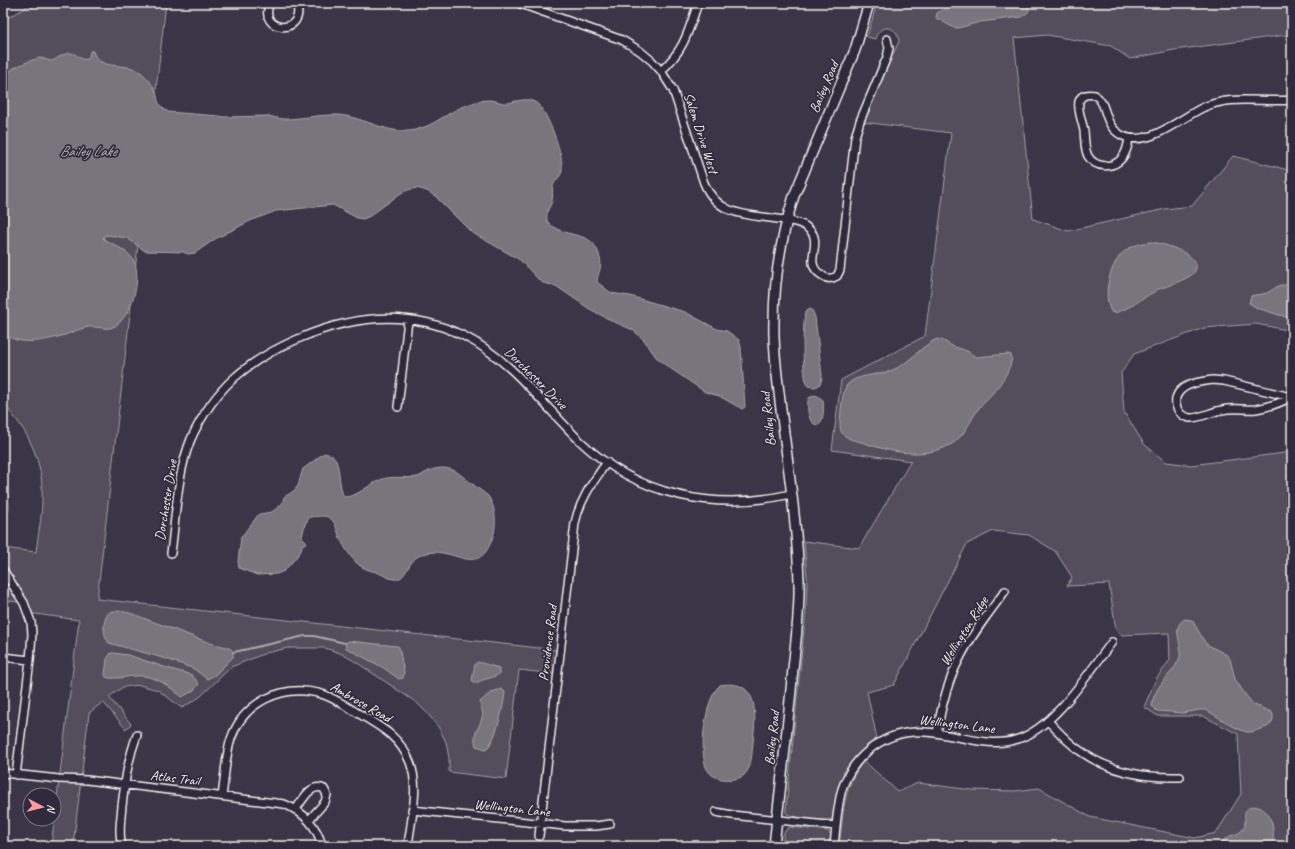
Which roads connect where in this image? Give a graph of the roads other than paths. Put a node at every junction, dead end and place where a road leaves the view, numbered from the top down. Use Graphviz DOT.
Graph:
graph roads {
  1 [pos="270,3"];
  2 [pos="296,3"];
  3 [pos="518,3"];
  4 [pos="698,3"];
  5 [pos="869,3"];
  6 [pos="887,39"];
  7 [pos="661,71"];
  8 [pos="1292,100"];
  9 [pos="1129,138"];
  10 [pos="787,220"];
  11 [pos="408,320"];
  12 [pos="1292,397"];
  13 [pos="398,407"];
  14 [pos="607,462"];
  15 [pos="791,494"];
  16 [pos="3,495"];
  17 [pos="3,514"];
  18 [pos="171,553"];
  19 [pos="3,570"];
  20 [pos="1005,591"];
  21 [pos="1112,642"];
  22 [pos="3,657"];
  23 [pos="30,660"];
  24 [pos="1048,721"];
  25 [pos="937,733"];
  26 [pos="137,735"];
  27 [pos="3,773"];
  28 [pos="16,775"];
  29 [pos="1180,777"];
  30 [pos="124,785"];
  31 [pos="222,796"];
  32 [pos="296,809"];
  33 [pos="412,810"];
  34 [pos="716,812"];
  35 [pos="310,820"];
  36 [pos="777,820"];
  37 [pos="541,824"];
  38 [pos="610,824"];
  39 [pos="836,826"];
  40 [pos="539,836"];
  41 [pos="122,846"];
  42 [pos="322,846"];
  43 [pos="408,846"];
  44 [pos="774,846"];
  45 [pos="834,846"];
  1 -- 2 [label="street"];
  3 -- 7 [label="street, Salem Drive West"];
  4 -- 7 [label="street"];
  5 -- 10 [label="main road, Bailey Road"];
  6 -- 10 [label="street, Salem Drive West"];
  7 -- 10 [label="street, Salem Drive West"];
  8 -- 9 [label="street"];
  9 -- 9 [label="street"];
  10 -- 15 [label="main road, Bailey Road"];
  11 -- 13 [label="street"];
  11 -- 14 [label="street, Dorchester Drive"];
  11 -- 18 [label="street, Dorchester Drive"];
  12 -- 12 [label="street"];
  14 -- 15 [label="street, Dorchester Drive"];
  14 -- 37 [label="street, Providence Road"];
  15 -- 36 [label="main road, Bailey Road"];
  16 -- 17 [label="street"];
  19 -- 23 [label="street"];
  20 -- 25 [label="street, Wellington Ridge"];
  21 -- 24 [label="street, Wellington Lane"];
  22 -- 23 [label="street"];
  23 -- 28 [label="street"];
  24 -- 25 [label="street, Wellington Lane"];
  24 -- 29 [label="street"];
  25 -- 39 [label="street, Wellington Lane"];
  26 -- 30 [label="street"];
  27 -- 28 [label="street, Atlas Trail"];
  28 -- 30 [label="street, Atlas Trail"];
  30 -- 31 [label="street, Atlas Trail"];
  30 -- 41 [label="street"];
  31 -- 32 [label="street, Atlas Trail"];
  31 -- 33 [label="street, Ambrose Road"];
  32 -- 35 [label="street, Atlas Trail"];
  32 -- 35 [label="street"];
  33 -- 37 [label="street, Wellington Lane"];
  33 -- 43 [label="street, Ambrose Road"];
  34 -- 36 [label="street"];
  35 -- 42 [label="street, Atlas Trail"];
  36 -- 39 [label="street"];
  36 -- 44 [label="main road, Bailey Road"];
  37 -- 38 [label="street, Wellington Lane"];
  37 -- 40 [label="street, Providence Road"];
  39 -- 45 [label="street, Wellington Lane"];
}
